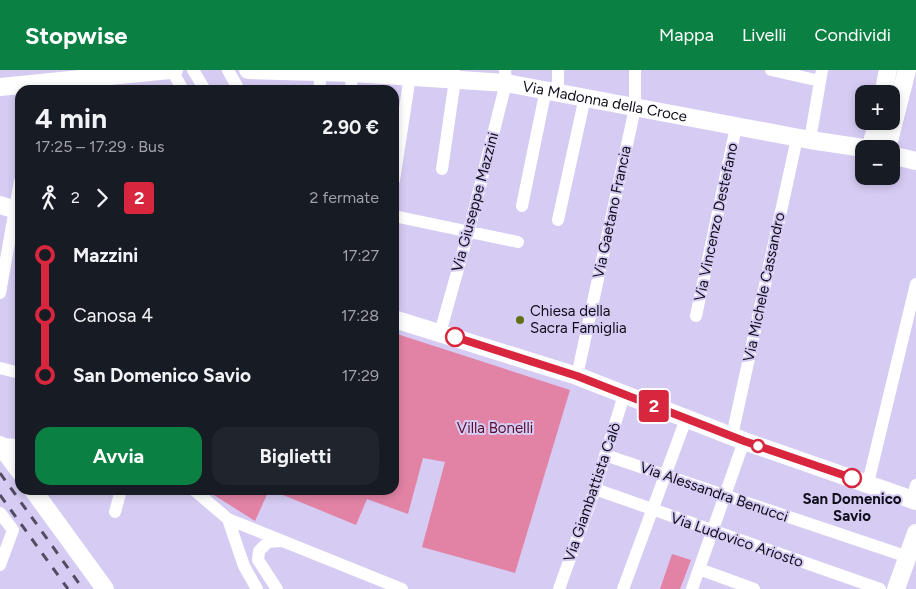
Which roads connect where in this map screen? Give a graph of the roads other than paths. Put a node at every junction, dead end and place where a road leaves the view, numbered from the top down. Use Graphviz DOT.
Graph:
graph roads {
  1 [pos="170,70"];
  2 [pos="176,70"];
  3 [pos="193,70"];
  4 [pos="228,70"];
  5 [pos="248,70"];
  6 [pos="558,70"];
  7 [pos="635,70"];
  8 [pos="771,70"];
  9 [pos="888,70"];
  10 [pos="907,70"];
  11 [pos="299,71"];
  12 [pos="123,72"];
  13 [pos="73,75"];
  14 [pos="454,75"];
  15 [pos="410,76"];
  16 [pos="821,76"];
  17 [pos="506,77"];
  18 [pos="352,78"];
  19 [pos="320,82"];
  20 [pos="92,84"];
  21 [pos="40,85"];
  22 [pos="180,85"];
  23 [pos="202,85"];
  24 [pos="236,85"];
  25 [pos="886,85"];
  26 [pos="0,87"];
  27 [pos="15,87"];
  28 [pos="552,90"];
  29 [pos="585,97"];
  30 [pos="635,108"];
  31 [pos="736,127"];
  32 [pos="803,139"];
  33 [pos="883,140"];
  34 [pos="855,145"];
  35 [pos="399,148"];
  36 [pos="900,155"];
  37 [pos="916,161"];
  38 [pos="442,169"];
  39 [pos="522,206"];
  40 [pos="12,209"];
  41 [pos="399,217"];
  42 [pos="558,220"];
  43 [pos="469,230"];
  44 [pos="518,242"];
  45 [pos="7,262"];
  46 [pos="15,264"];
  47 [pos="916,284"];
  48 [pos="0,293"];
  49 [pos="696,316"];
  50 [pos="399,320"];
  51 [pos="440,332"];
  52 [pos="0,368"];
  53 [pos="15,372"];
  54 [pos="577,376"];
  55 [pos="624,395"];
  56 [pos="686,419"];
  57 [pos="738,438"];
  58 [pos="0,445"];
  59 [pos="15,445"];
  60 [pos="605,455"];
  61 [pos="15,465"];
  62 [pos="664,476"];
  63 [pos="868,483"];
  64 [pos="595,489"];
  65 [pos="37,495"];
  66 [pos="120,495"];
  67 [pos="200,495"];
  68 [pos="915,495"];
  69 [pos="724,496"];
  70 [pos="651,510"];
  71 [pos="115,512"];
  72 [pos="0,513"];
  73 [pos="228,519"];
  74 [pos="713,531"];
  75 [pos="916,534"];
  76 [pos="283,541"];
  77 [pos="908,557"];
  78 [pos="0,565"];
  79 [pos="699,569"];
  80 [pos="105,589"];
  81 [pos="257,589"];
  82 [pos="276,589"];
  83 [pos="402,589"];
  84 [pos="559,589"];
  85 [pos="623,589"];
  86 [pos="692,589"];
  87 [pos="754,589"];
  88 [pos="880,589"];
  89 [pos="896,589"];
  1 -- 12 [label="street"];
  2 -- 22 [label="street"];
  3 -- 23 [label="street"];
  4 -- 24 [label="street"];
  5 -- 11 [label="street, Via Madonna della Croce"];
  6 -- 28 [label="street"];
  7 -- 30 [label="street, Via Gaetano Francia"];
  8 -- 16 [label="street"];
  9 -- 25 [label="street"];
  10 -- 33 [label="street"];
  11 -- 19 [label="street, Via Madonna della Croce"];
  12 -- 20 [label="street"];
  13 -- 20 [label="street"];
  13 -- 21 [label="street"];
  14 -- 15 [label="street, Via Madonna della Croce"];
  14 -- 17 [label="street, Via Madonna della Croce"];
  14 -- 38 [label="street"];
  15 -- 18 [label="street, Via Madonna della Croce"];
  15 -- 35 [label="street"];
  16 -- 32 [label="street, Via Michele Cassandro"];
  17 -- 28 [label="street, Via Madonna della Croce"];
  17 -- 43 [label="street, Via Giuseppe Mazzini"];
  18 -- 19 [label="street, Via Madonna della Croce"];
  26 -- 27 [label="street"];
  28 -- 29 [label="street, Via Madonna della Croce"];
  28 -- 39 [label="street"];
  29 -- 30 [label="street, Via Madonna della Croce"];
  29 -- 42 [label="street"];
  30 -- 31 [label="street, Via Madonna della Croce"];
  30 -- 54 [label="street, Via Gaetano Francia"];
  31 -- 32 [label="street, Via Madonna della Croce"];
  31 -- 49 [label="street, Via Vincenzo Destefano"];
  32 -- 34 [label="street, Via Madonna della Croce"];
  32 -- 57 [label="street, Via Michele Cassandro"];
  36 -- 37 [label="street, Via Madonna della Croce"];
  40 -- 45 [label="street"];
  41 -- 43 [label="street"];
  43 -- 44 [label="street"];
  43 -- 51 [label="street, Via Giuseppe Mazzini"];
  45 -- 46 [label="street"];
  45 -- 48 [label="street"];
  47 -- 63 [label="street"];
  50 -- 51 [label="street"];
  51 -- 54 [label="street"];
  52 -- 53 [label="street"];
  54 -- 55 [label="street"];
  55 -- 56 [label="street"];
  55 -- 60 [label="street, Via Giambattista Calò"];
  56 -- 57 [label="street"];
  56 -- 62 [label="street"];
  57 -- 63 [label="street"];
  57 -- 69 [label="street, Via Michele Cassandro"];
  58 -- 59 [label="street"];
  58 -- 61 [label="street"];
  60 -- 62 [label="street, Via Alessandra Benucci"];
  60 -- 64 [label="street, Via Giambattista Calò"];
  62 -- 69 [label="street, Via Alessandra Benucci"];
  62 -- 70 [label="street"];
  63 -- 68 [label="street"];
  64 -- 70 [label="street, Via Ludovico Ariosto"];
  64 -- 84 [label="street, Via Giambattista Calò"];
  65 -- 80 [label="street"];
  66 -- 71 [label="street"];
  67 -- 73 [label="street"];
  69 -- 74 [label="street, Via Michele Cassandro"];
  69 -- 77 [label="street, Via Alessandra Benucci"];
  70 -- 74 [label="street, Via Ludovico Ariosto"];
  70 -- 85 [label="street"];
  72 -- 78 [label="street"];
  73 -- 76 [label="street"];
  73 -- 81 [label="street"];
  74 -- 79 [label="street, Via Michele Cassandro"];
  74 -- 88 [label="street, Via Ludovico Ariosto"];
  75 -- 77 [label="street"];
  76 -- 82 [label="street"];
  76 -- 83 [label="street"];
  77 -- 89 [label="street"];
  79 -- 86 [label="street, Via Michele Cassandro"];
  79 -- 87 [label="street"];
}
